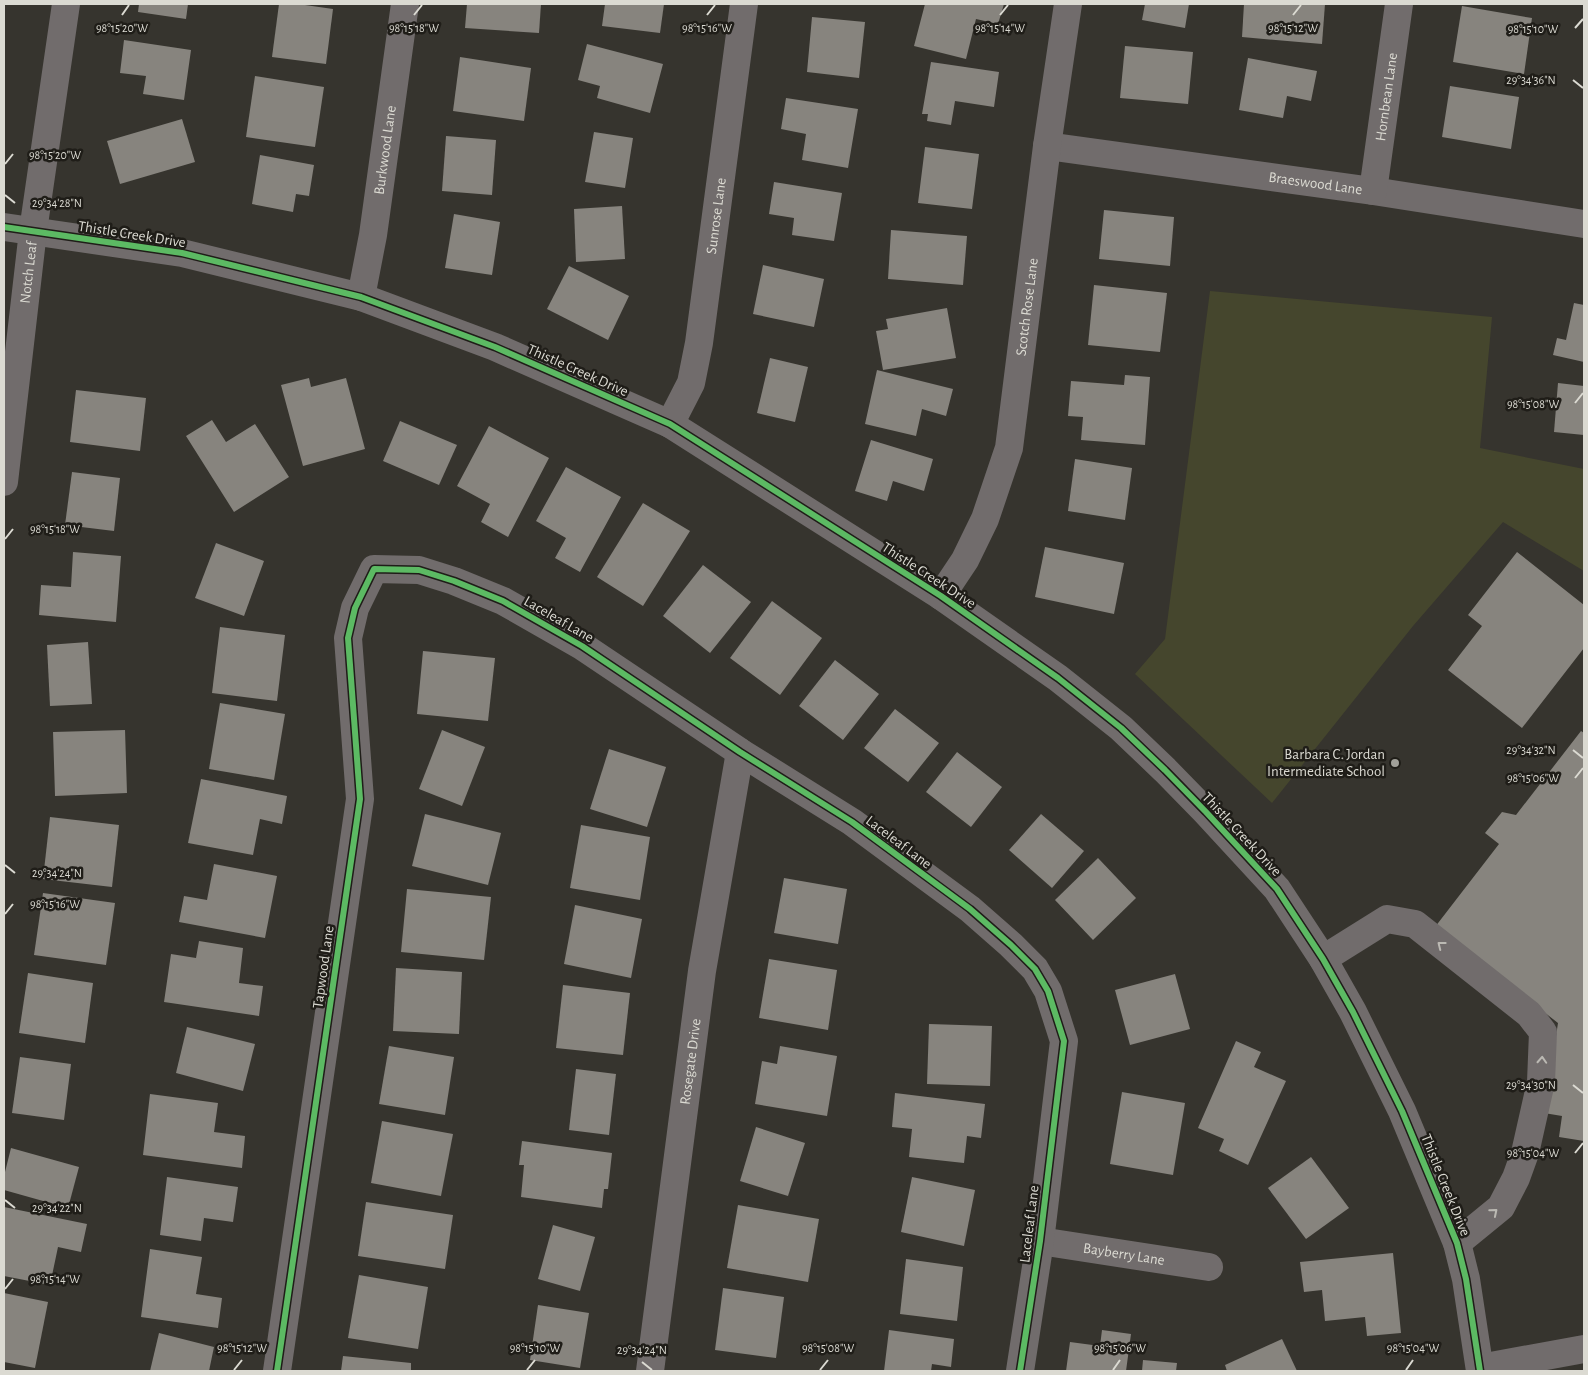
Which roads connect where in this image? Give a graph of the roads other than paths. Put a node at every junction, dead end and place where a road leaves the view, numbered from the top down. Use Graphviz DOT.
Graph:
graph roads {
  1 [pos="66,4"];
  2 [pos="405,4"];
  3 [pos="744,4"];
  4 [pos="1068,4"];
  5 [pos="1399,4"];
  6 [pos="1047,146"];
  7 [pos="1373,191"];
  8 [pos="1584,224"];
  9 [pos="4,227"];
  10 [pos="33,231"];
  11 [pos="361,297"];
  12 [pos="670,424"];
  13 [pos="4,482"];
  14 [pos="374,570"];
  15 [pos="941,596"];
  16 [pos="740,752"];
  17 [pos="1323,959"];
  18 [pos="1040,1240"];
  19 [pos="1457,1243"];
  20 [pos="1209,1267"];
  21 [pos="1584,1349"];
  22 [pos="1480,1370"];
  23 [pos="277,1371"];
  24 [pos="650,1371"];
  25 [pos="1020,1371"];
  1 -- 10 [label="street, Notch Leaf"];
  2 -- 11 [label="street, Burkwood Lane"];
  3 -- 12 [label="street, Sunrose Lane"];
  4 -- 6 [label="street, Scotch Rose Lane"];
  5 -- 7 [label="street, Hornbean Lane"];
  6 -- 7 [label="street, Braeswood Lane"];
  6 -- 15 [label="street, Scotch Rose Lane"];
  7 -- 8 [label="street, Braeswood Lane"];
  9 -- 10 [label="street, Thistle Creek Drive"];
  10 -- 11 [label="street, Thistle Creek Drive"];
  10 -- 13 [label="street, Notch Leaf"];
  11 -- 12 [label="street, Thistle Creek Drive"];
  12 -- 15 [label="street, Thistle Creek Drive"];
  14 -- 16 [label="street, Laceleaf Lane"];
  14 -- 23 [label="street, Tapwood Lane"];
  15 -- 17 [label="street, Thistle Creek Drive"];
  16 -- 18 [label="street, Laceleaf Lane"];
  16 -- 24 [label="street, Rosegate Drive"];
  17 -- 19 [label="street, Thistle Creek Drive"];
  19 -- 17 [label="street, one-way"];
  18 -- 20 [label="street, Bayberry Lane"];
  18 -- 25 [label="street, Laceleaf Lane"];
  19 -- 22 [label="street, Thistle Creek Drive"];
  21 -- 22 [label="street"];
}
